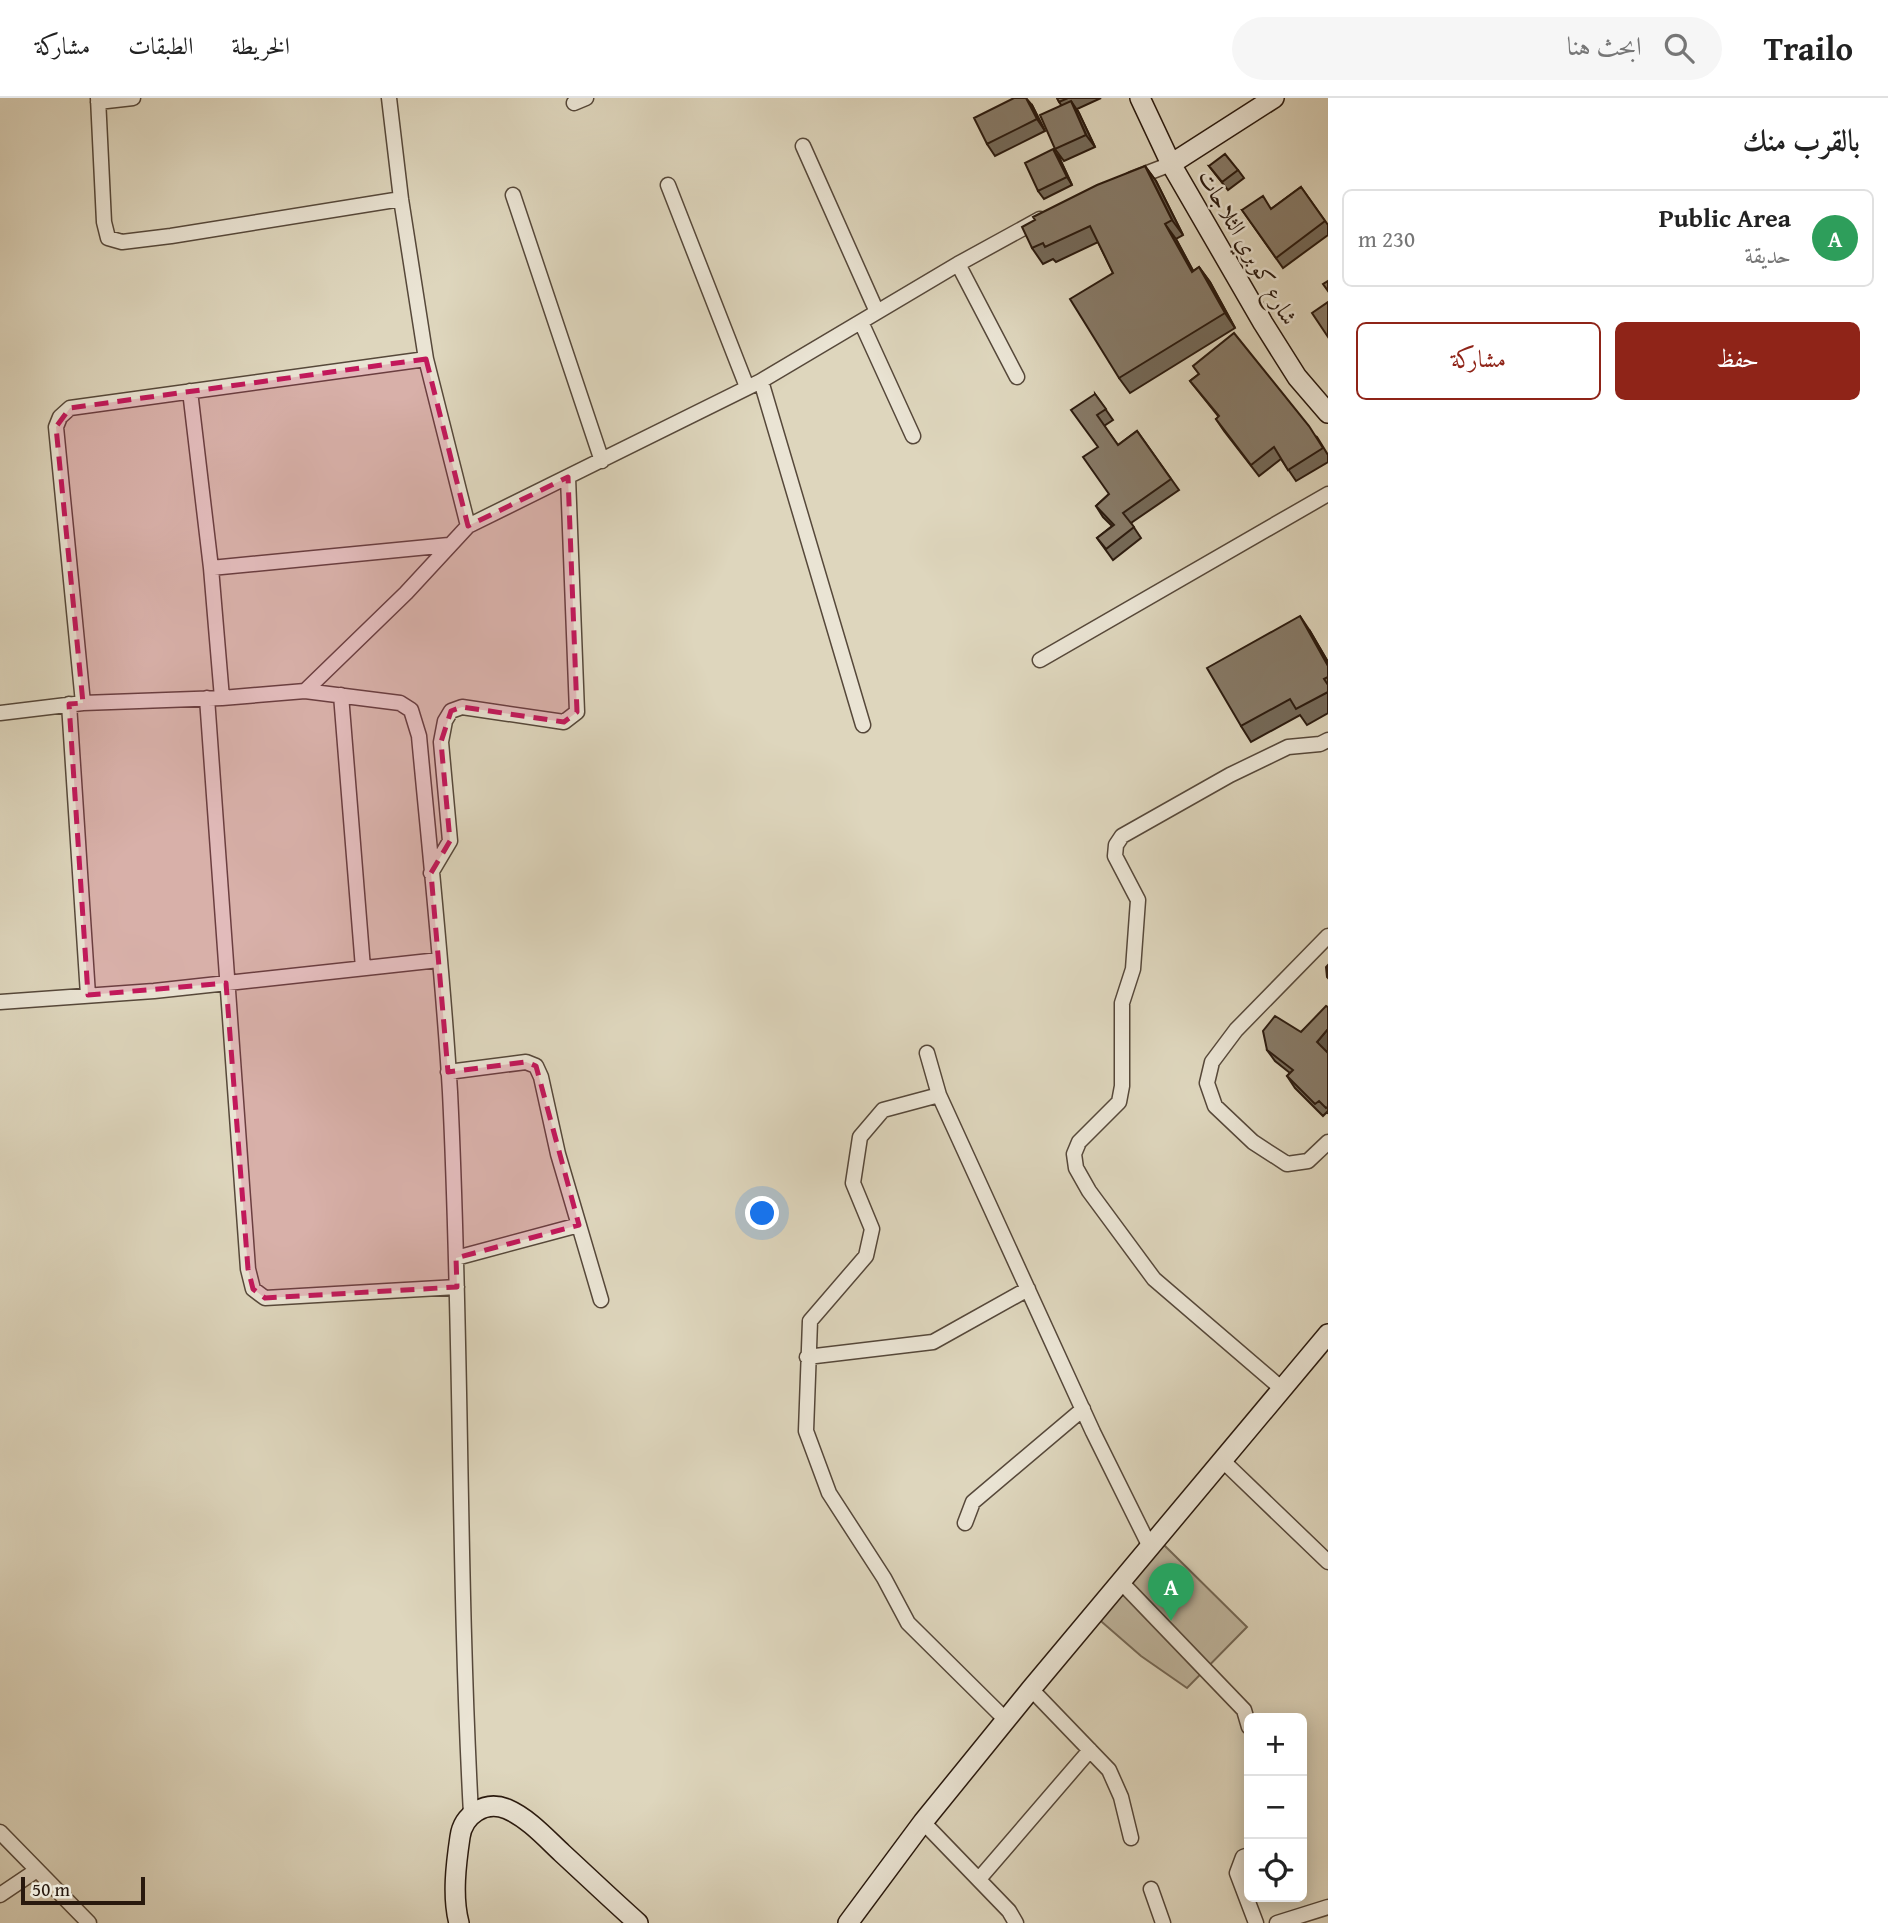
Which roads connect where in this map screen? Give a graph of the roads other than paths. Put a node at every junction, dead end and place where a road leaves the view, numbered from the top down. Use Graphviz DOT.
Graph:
graph roads {
  1 [pos="133,98"];
  2 [pos="389,98"];
  3 [pos="1140,98"];
  4 [pos="1274,98"];
  5 [pos="98,100"];
  6 [pos="803,146"];
  7 [pos="1171,164"];
  8 [pos="1123,182"];
  9 [pos="668,185"];
  10 [pos="513,195"];
  11 [pos="401,199"];
  12 [pos="1056,211"];
  13 [pos="958,264"];
  14 [pos="877,312"];
  15 [pos="861,322"];
  16 [pos="426,359"];
  17 [pos="1017,377"];
  18 [pos="754,384"];
  19 [pos="190,391"];
  20 [pos="1328,413"];
  21 [pos="913,436"];
  22 [pos="602,461"];
  23 [pos="568,478"];
  24 [pos="1328,494"];
  25 [pos="468,526"];
  26 [pos="449,545"];
  27 [pos="211,568"];
  28 [pos="1041,660"];
  29 [pos="305,691"];
  30 [pos="341,695"];
  31 [pos="207,698"];
  32 [pos="222,698"];
  33 [pos="76,704"];
  34 [pos="0,713"];
  35 [pos="863,725"];
  36 [pos="1328,740"];
  37 [pos="431,873"];
  38 [pos="1328,936"];
  39 [pos="439,960"];
  40 [pos="363,968"];
  41 [pos="226,983"];
  42 [pos="88,995"];
  43 [pos="0,1002"];
  44 [pos="927,1053"];
  45 [pos="448,1072"];
  46 [pos="939,1095"];
  47 [pos="1328,1142"];
  48 [pos="579,1225"];
  49 [pos="456,1258"];
  50 [pos="457,1287"];
  51 [pos="1028,1289"];
  52 [pos="601,1300"];
  53 [pos="1328,1334"];
  54 [pos="807,1357"];
  55 [pos="1282,1388"];
  56 [pos="1083,1409"];
  57 [pos="1222,1460"];
  58 [pos="965,1523"];
  59 [pos="1150,1547"];
  60 [pos="1328,1562"];
  61 [pos="1121,1582"];
  62 [pos="1031,1689"];
  63 [pos="1245,1713"];
  64 [pos="1006,1720"];
  65 [pos="1090,1750"];
  66 [pos="471,1814"];
  67 [pos="923,1822"];
  68 [pos="0,1832"];
  69 [pos="1131,1838"];
  70 [pos="1244,1857"];
  71 [pos="37,1870"];
  72 [pos="979,1879"];
  73 [pos="1151,1889"];
  74 [pos="1244,1891"];
  75 [pos="0,1895"];
  76 [pos="1248,1902"];
  77 [pos="1328,1906"];
  78 [pos="461,1919"];
  79 [pos="89,1923"];
  80 [pos="638,1923"];
  81 [pos="848,1923"];
  82 [pos="1016,1923"];
  83 [pos="1163,1923"];
  84 [pos="1256,1923"];
  85 [pos="1277,1923"];
  1 -- 5 [label="street"];
  2 -- 11 [label="street"];
  3 -- 7 [label="street, شارع كوبري الثلاجات"];
  4 -- 7 [label="street"];
  5 -- 11 [label="street"];
  6 -- 14 [label="street"];
  7 -- 8 [label="street"];
  7 -- 20 [label="street, شارع كوبري الثلاجات"];
  9 -- 18 [label="street"];
  10 -- 22 [label="street"];
  11 -- 16 [label="street"];
  12 -- 13 [label="street"];
  13 -- 14 [label="street"];
  13 -- 17 [label="street"];
  14 -- 15 [label="street"];
  15 -- 18 [label="street"];
  15 -- 21 [label="street"];
  16 -- 19 [label="street"];
  16 -- 25 [label="street"];
  18 -- 22 [label="street"];
  18 -- 35 [label="street"];
  19 -- 27 [label="street"];
  19 -- 33 [label="street"];
  22 -- 23 [label="street"];
  23 -- 25 [label="street"];
  23 -- 37 [label="street"];
  24 -- 28 [label="street"];
  25 -- 26 [label="street"];
  26 -- 27 [label="street"];
  26 -- 29 [label="street"];
  27 -- 32 [label="street"];
  29 -- 30 [label="street"];
  29 -- 32 [label="street"];
  30 -- 37 [label="street"];
  30 -- 40 [label="street"];
  31 -- 32 [label="street"];
  31 -- 33 [label="street"];
  31 -- 41 [label="street"];
  33 -- 34 [label="street"];
  33 -- 42 [label="street"];
  36 -- 55 [label="street"];
  37 -- 39 [label="street"];
  38 -- 47 [label="street"];
  39 -- 40 [label="street"];
  39 -- 45 [label="street"];
  40 -- 41 [label="street"];
  41 -- 42 [label="street"];
  41 -- 50 [label="street"];
  42 -- 43 [label="street"];
  44 -- 46 [label="street"];
  45 -- 48 [label="street"];
  45 -- 49 [label="street"];
  46 -- 51 [label="street"];
  46 -- 54 [label="street"];
  48 -- 49 [label="street"];
  48 -- 52 [label="street"];
  49 -- 50 [label="street"];
  50 -- 66 [label="street"];
  51 -- 54 [label="street"];
  51 -- 56 [label="street"];
  53 -- 55 [label="street"];
  54 -- 64 [label="street"];
  55 -- 57 [label="street"];
  56 -- 58 [label="street"];
  56 -- 59 [label="street"];
  57 -- 59 [label="street"];
  57 -- 60 [label="street"];
  59 -- 61 [label="street"];
  61 -- 62 [label="street"];
  61 -- 63 [label="street"];
  62 -- 64 [label="street"];
  62 -- 65 [label="street"];
  64 -- 67 [label="street"];
  65 -- 69 [label="street"];
  65 -- 72 [label="street"];
  66 -- 78 [label="street"];
  66 -- 80 [label="street"];
  67 -- 72 [label="street"];
  67 -- 81 [label="street"];
  68 -- 71 [label="street"];
  70 -- 74 [label="street"];
  71 -- 75 [label="street"];
  71 -- 79 [label="street"];
  72 -- 82 [label="street"];
  73 -- 83 [label="street"];
  76 -- 84 [label="street"];
  77 -- 85 [label="street"];
}
